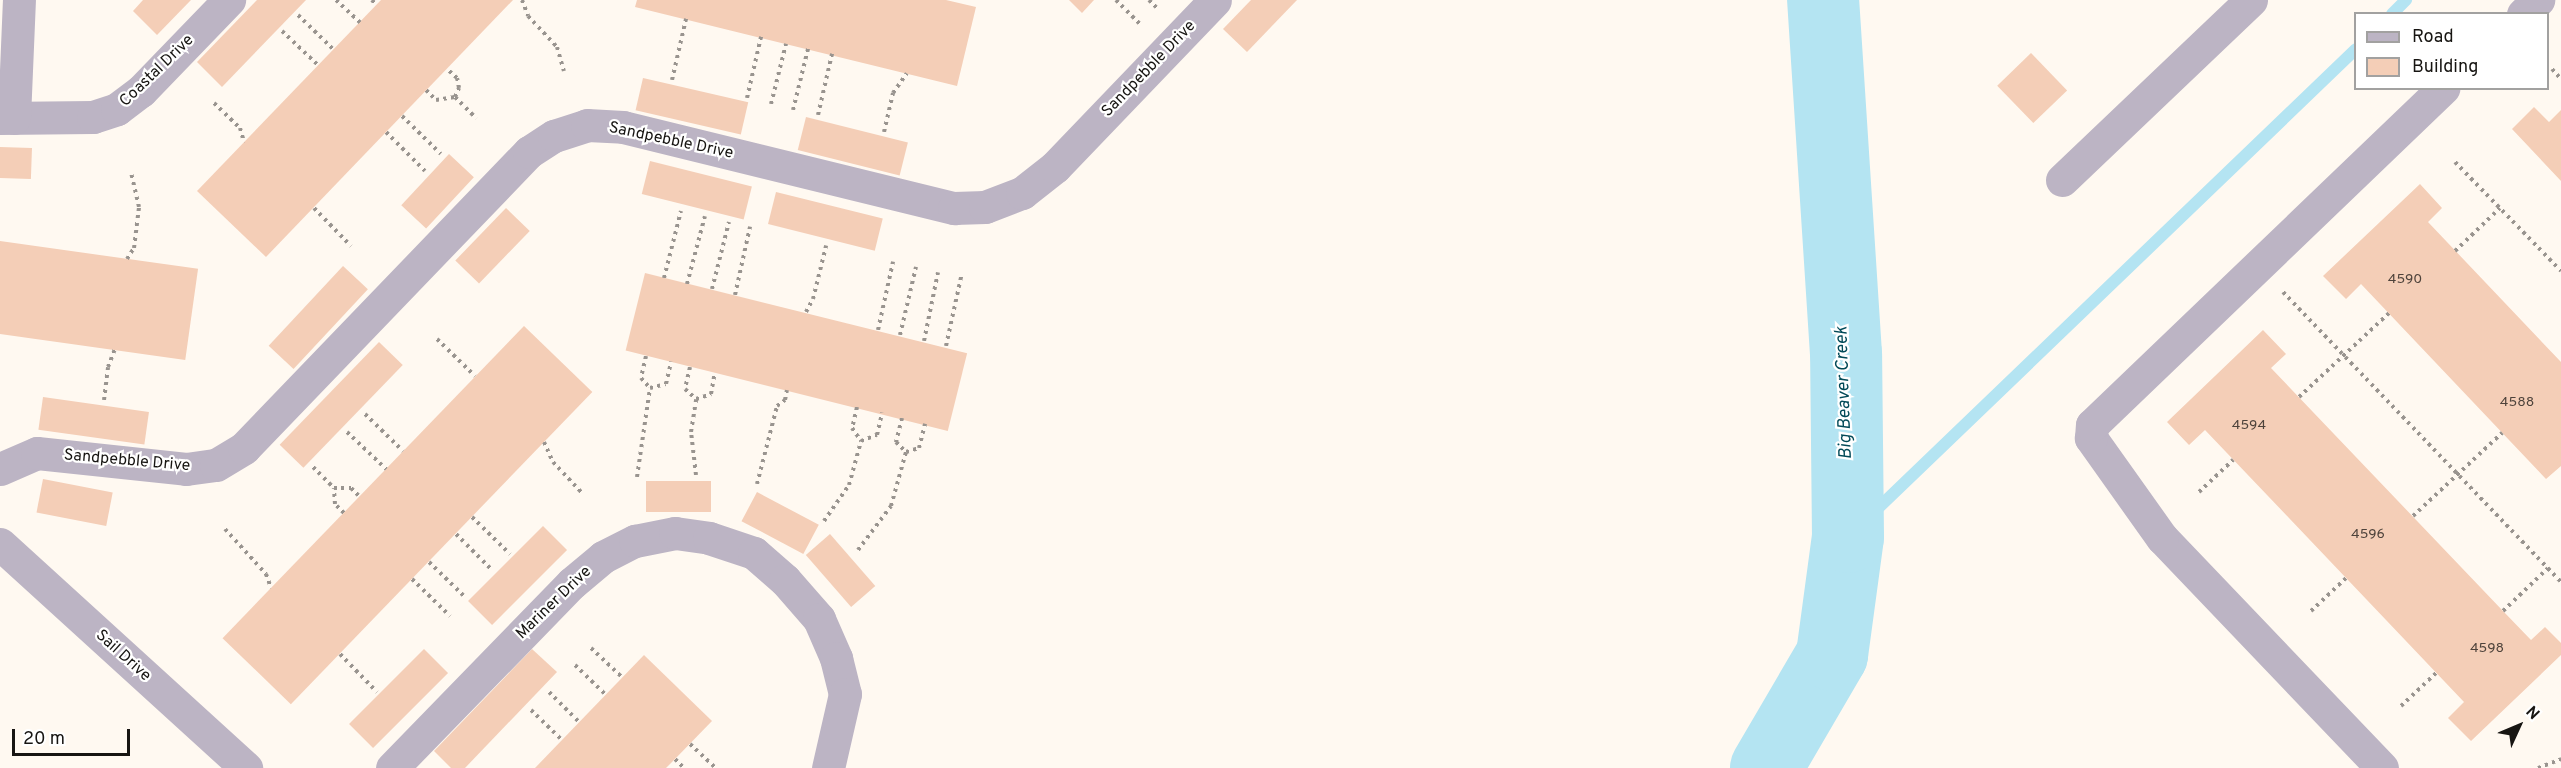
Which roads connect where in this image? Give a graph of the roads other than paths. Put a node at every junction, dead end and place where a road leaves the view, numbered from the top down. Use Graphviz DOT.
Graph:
graph roads {
  1 [pos="19,0"];
  2 [pos="229,0"];
  3 [pos="1215,0"];
  4 [pos="2251,0"];
  5 [pos="2538,0"];
  6 [pos="2525,12"];
  7 [pos="2442,90"];
  8 [pos="7,118"];
  9 [pos="2062,180"];
  10 [pos="0,469"];
  11 [pos="0,544"];
  12 [pos="246,768"];
  13 [pos="392,768"];
  14 [pos="828,768"];
  15 [pos="2382,768"];
  1 -- 8 [label="street"];
  2 -- 8 [label="street, Coastal Drive"];
  3 -- 10 [label="street, Sandpebble Drive"];
  4 -- 9 [label="street"];
  5 -- 6 [label="street"];
  7 -- 15 [label="street"];
  11 -- 12 [label="street, Sail Drive"];
  13 -- 14 [label="street, Mariner Drive"];
}
